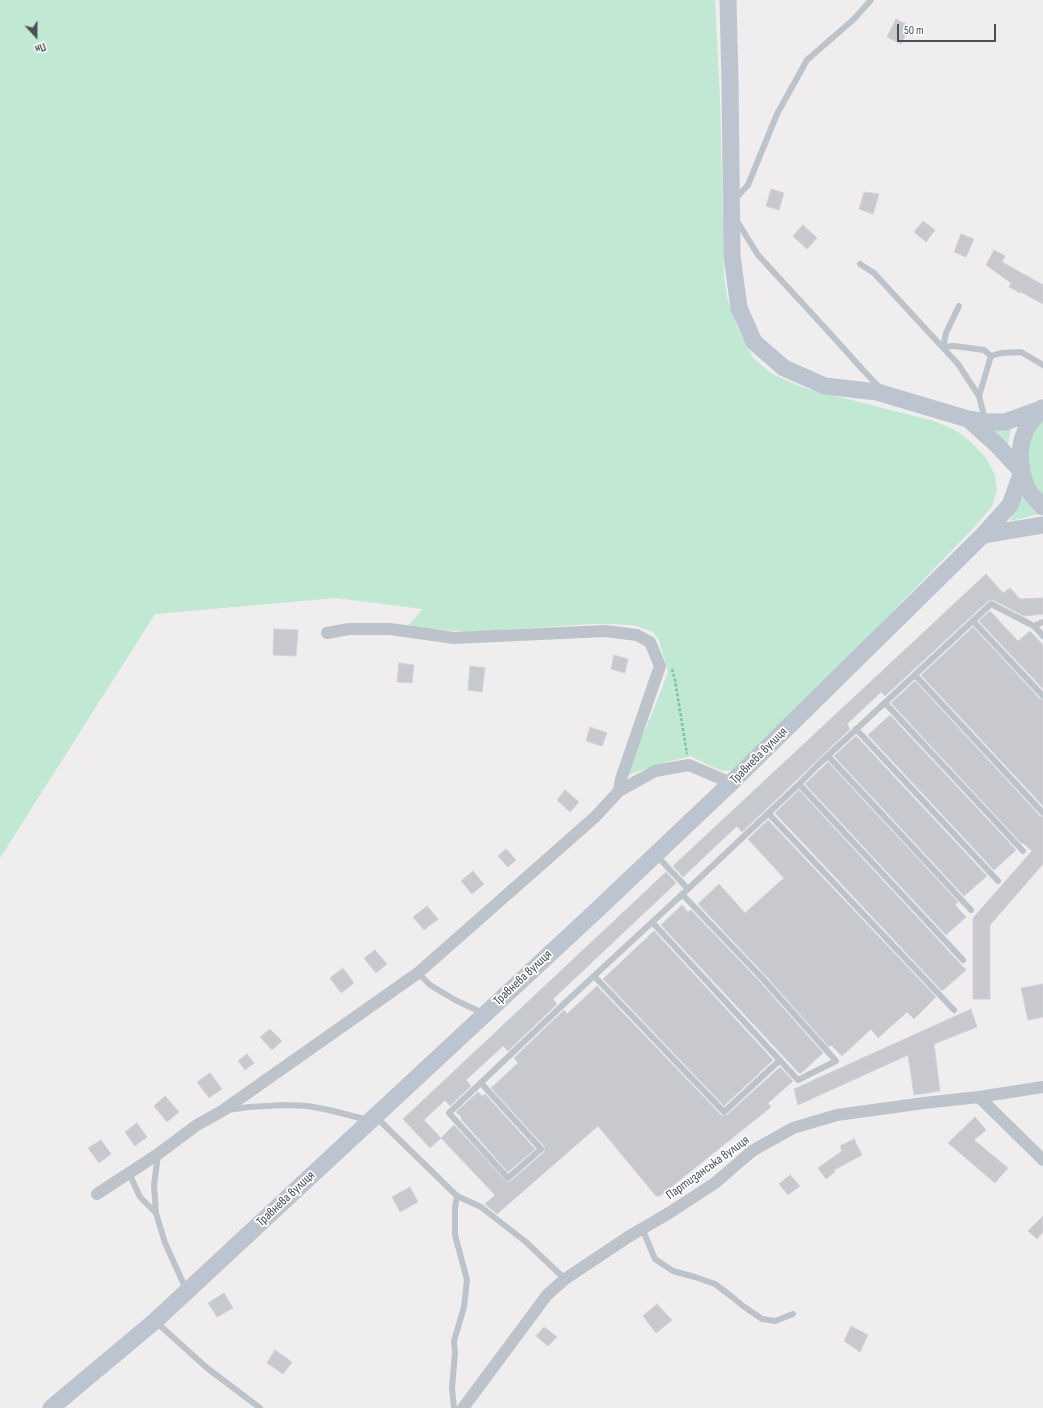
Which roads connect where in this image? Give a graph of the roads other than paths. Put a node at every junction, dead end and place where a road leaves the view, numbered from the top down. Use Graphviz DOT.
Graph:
graph roads {
  1 [pos="728,0"];
  2 [pos="870,0"];
  3 [pos="732,208"];
  4 [pos="860,264"];
  5 [pos="959,306"];
  6 [pos="943,347"];
  7 [pos="991,356"];
  8 [pos="1043,365"];
  9 [pos="877,392"];
  10 [pos="979,396"];
  11 [pos="1042,408"];
  12 [pos="968,419"];
  13 [pos="986,422"];
  14 [pos="1022,472"];
  15 [pos="1043,507"];
  16 [pos="1043,525"];
  17 [pos="983,535"];
  18 [pos="973,621"];
  19 [pos="1043,622"];
  20 [pos="1034,626"];
  21 [pos="327,633"];
  22 [pos="1043,636"];
  23 [pos="915,675"];
  24 [pos="1043,696"];
  25 [pos="884,703"];
  26 [pos="856,729"];
  27 [pos="828,756"];
  28 [pos="731,783"];
  29 [pos="799,784"];
  30 [pos="619,791"];
  31 [pos="1043,813"];
  32 [pos="768,814"];
  33 [pos="1023,851"];
  34 [pos="656,855"];
  35 [pos="998,881"];
  36 [pos="688,888"];
  37 [pos="682,894"];
  38 [pos="971,910"];
  39 [pos="652,922"];
  40 [pos="963,960"];
  41 [pos="418,973"];
  42 [pos="594,976"];
  43 [pos="954,1010"];
  44 [pos="485,1014"];
  45 [pos="780,1060"];
  46 [pos="481,1083"];
  47 [pos="1043,1087"];
  48 [pos="979,1097"];
  49 [pos="222,1111"];
  50 [pos="373,1118"];
  51 [pos="158,1154"];
  52 [pos="1043,1160"];
  53 [pos="129,1173"];
  54 [pos="97,1194"];
  55 [pos="457,1196"];
  56 [pos="156,1213"];
  57 [pos="642,1228"];
  58 [pos="565,1279"];
  59 [pos="187,1291"];
  60 [pos="793,1314"];
  61 [pos="155,1321"];
  62 [pos="51,1408"];
  63 [pos="260,1408"];
  64 [pos="454,1408"];
  65 [pos="463,1408"];
  1 -- 3 [label="street"];
  2 -- 3 [label="lane"];
  3 -- 9 [label="lane"];
  3 -- 9 [label="street"];
  4 -- 6 [label="lane"];
  5 -- 6 [label="lane"];
  6 -- 7 [label="lane"];
  6 -- 10 [label="lane"];
  7 -- 8 [label="lane"];
  7 -- 10 [label="lane"];
  9 -- 12 [label="street"];
  10 -- 13 [label="lane"];
  11 -- 13 [label="street"];
  11 -- 14 [label="street"];
  12 -- 13 [label="street"];
  12 -- 14 [label="street"];
  14 -- 15 [label="street"];
  14 -- 17 [label="street, Травнева вулиця"];
  16 -- 17 [label="street"];
  17 -- 28 [label="street, Травнева вулиця"];
  18 -- 20 [label="lane"];
  18 -- 23 [label="lane"];
  18 -- 24 [label="lane"];
  19 -- 20 [label="lane"];
  20 -- 22 [label="lane"];
  21 -- 30 [label="street"];
  23 -- 25 [label="lane"];
  23 -- 31 [label="lane"];
  25 -- 26 [label="lane"];
  25 -- 33 [label="lane"];
  26 -- 27 [label="lane"];
  26 -- 35 [label="lane"];
  27 -- 29 [label="lane"];
  27 -- 38 [label="lane"];
  28 -- 30 [label="street"];
  28 -- 34 [label="street, Травнева вулиця"];
  29 -- 32 [label="lane"];
  29 -- 40 [label="lane"];
  30 -- 41 [label="street"];
  32 -- 36 [label="lane"];
  32 -- 43 [label="lane"];
  34 -- 36 [label="lane"];
  34 -- 44 [label="street, Травнева вулиця"];
  36 -- 37 [label="lane"];
  37 -- 39 [label="lane"];
  37 -- 45 [label="lane"];
  39 -- 42 [label="lane"];
  39 -- 45 [label="lane"];
  41 -- 44 [label="lane"];
  41 -- 49 [label="street"];
  42 -- 45 [label="lane"];
  42 -- 46 [label="lane"];
  44 -- 50 [label="street, Травнева вулиця"];
  46 -- 46 [label="lane"];
  47 -- 48 [label="street, Партизанська вулиця"];
  48 -- 52 [label="street"];
  48 -- 57 [label="street, Партизанська вулиця"];
  49 -- 50 [label="lane"];
  49 -- 51 [label="street"];
  50 -- 55 [label="lane"];
  50 -- 59 [label="street, Травнева вулиця"];
  51 -- 53 [label="street"];
  51 -- 56 [label="lane"];
  53 -- 54 [label="street"];
  53 -- 56 [label="lane"];
  55 -- 58 [label="lane"];
  55 -- 64 [label="lane"];
  56 -- 59 [label="lane"];
  57 -- 58 [label="street, Партизанська вулиця"];
  57 -- 60 [label="lane"];
  58 -- 65 [label="street, Партизанська вулиця"];
  59 -- 61 [label="street, Травнева вулиця"];
  61 -- 62 [label="street, Травнева вулиця"];
  61 -- 63 [label="lane"];
}
